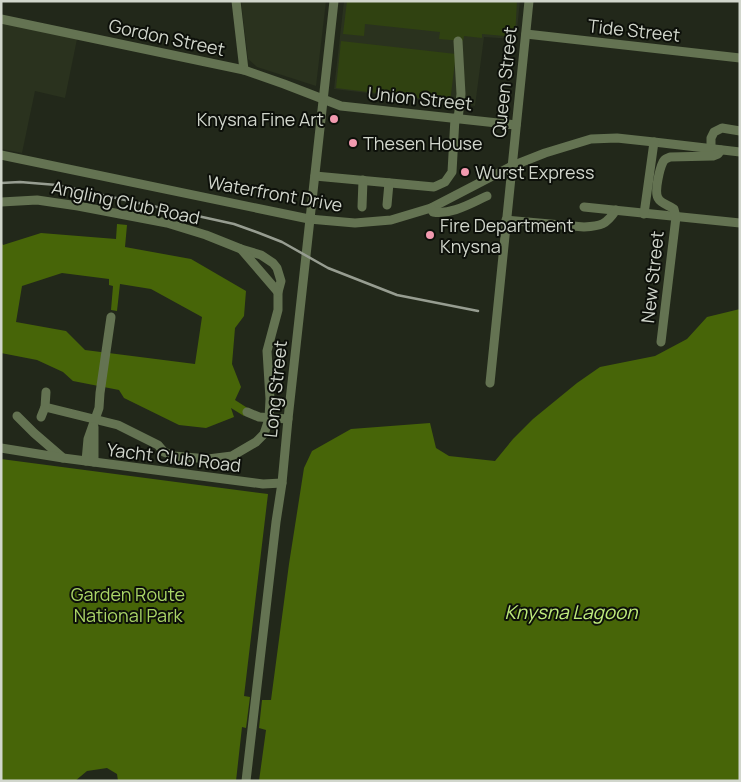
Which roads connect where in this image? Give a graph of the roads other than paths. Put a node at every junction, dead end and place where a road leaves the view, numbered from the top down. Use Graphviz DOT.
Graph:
graph roads {
  1 [pos="236,1"];
  2 [pos="334,1"];
  3 [pos="529,1"];
  4 [pos="1,19"];
  5 [pos="526,34"];
  6 [pos="458,41"];
  7 [pos="740,58"];
  8 [pos="466,60"];
  9 [pos="244,70"];
  10 [pos="461,94"];
  11 [pos="322,99"];
  12 [pos="456,118"];
  13 [pos="516,125"];
  14 [pos="740,130"];
  15 [pos="654,142"];
  16 [pos="716,149"];
  17 [pos="740,152"];
  18 [pos="1,155"];
  19 [pos="512,166"];
  20 [pos="314,176"];
  21 [pos="364,180"];
  22 [pos="389,183"];
  23 [pos="488,196"];
  24 [pos="1,202"];
  25 [pos="387,205"];
  26 [pos="362,207"];
  27 [pos="584,207"];
  28 [pos="431,208"];
  29 [pos="616,210"];
  30 [pos="644,214"];
  31 [pos="676,217"];
  32 [pos="309,219"];
  33 [pos="506,220"];
  34 [pos="740,223"];
  35 [pos="241,249"];
  36 [pos="278,292"];
  37 [pos="111,317"];
  38 [pos="662,342"];
  39 [pos="490,384"];
  40 [pos="46,392"];
  41 [pos="45,407"];
  42 [pos="247,412"];
  43 [pos="17,416"];
  44 [pos="41,417"];
  45 [pos="269,419"];
  46 [pos="288,419"];
  47 [pos="94,420"];
  48 [pos="1,448"];
  49 [pos="63,458"];
  50 [pos="90,462"];
  51 [pos="282,483"];
  52 [pos="246,781"];
  1 -- 9 [label="street"];
  2 -- 11 [label="street, Long Street"];
  3 -- 5 [label="street, Queen Street"];
  4 -- 9 [label="street, Gordon Street"];
  5 -- 7 [label="street, Tide Street"];
  5 -- 13 [label="street, Queen Street"];
  6 -- 10 [label="street"];
  8 -- 10 [label="street"];
  9 -- 11 [label="street, Gordon Street"];
  10 -- 12 [label="street"];
  11 -- 12 [label="street, Union Street"];
  11 -- 20 [label="street, Long Street"];
  12 -- 13 [label="street, Union Street"];
  12 -- 22 [label="street"];
  13 -- 19 [label="street, Queen Street"];
  14 -- 16 [label="street"];
  15 -- 16 [label="street, Waterfront Drive"];
  15 -- 19 [label="street, Waterfront Drive"];
  15 -- 30 [label="street, New Street"];
  16 -- 17 [label="street, Waterfront Drive"];
  16 -- 31 [label="street"];
  18 -- 32 [label="street, Waterfront Drive"];
  19 -- 28 [label="street, Waterfront Drive"];
  19 -- 33 [label="street, Queen Street"];
  20 -- 21 [label="street"];
  20 -- 32 [label="street, Long Street"];
  21 -- 22 [label="street"];
  21 -- 26 [label="street"];
  22 -- 25 [label="street"];
  23 -- 28 [label="street"];
  24 -- 35 [label="street, Angling Club Road"];
  27 -- 29 [label="street, New Street"];
  28 -- 32 [label="street, Waterfront Drive"];
  29 -- 30 [label="street, New Street"];
  29 -- 33 [label="street"];
  30 -- 31 [label="street, New Street"];
  31 -- 34 [label="street, New Street"];
  31 -- 38 [label="street, New Street"];
  32 -- 46 [label="street, Long Street"];
  33 -- 39 [label="street, Queen Street"];
  35 -- 36 [label="street, Angling Club Road"];
  35 -- 36 [label="street, Angling Club Road"];
  36 -- 45 [label="street, Angling Club Road"];
  37 -- 47 [label="street"];
  40 -- 41 [label="street"];
  41 -- 44 [label="street"];
  41 -- 47 [label="street, Angling Club Road"];
  42 -- 45 [label="street"];
  43 -- 49 [label="street"];
  45 -- 46 [label="street"];
  45 -- 47 [label="street, Angling Club Road"];
  46 -- 51 [label="street, Long Street"];
  47 -- 50 [label="street"];
  48 -- 49 [label="street, Yacht Club Road"];
  49 -- 50 [label="street, Yacht Club Road"];
  50 -- 51 [label="street, Yacht Club Road"];
  51 -- 52 [label="street, Long Street"];
}
